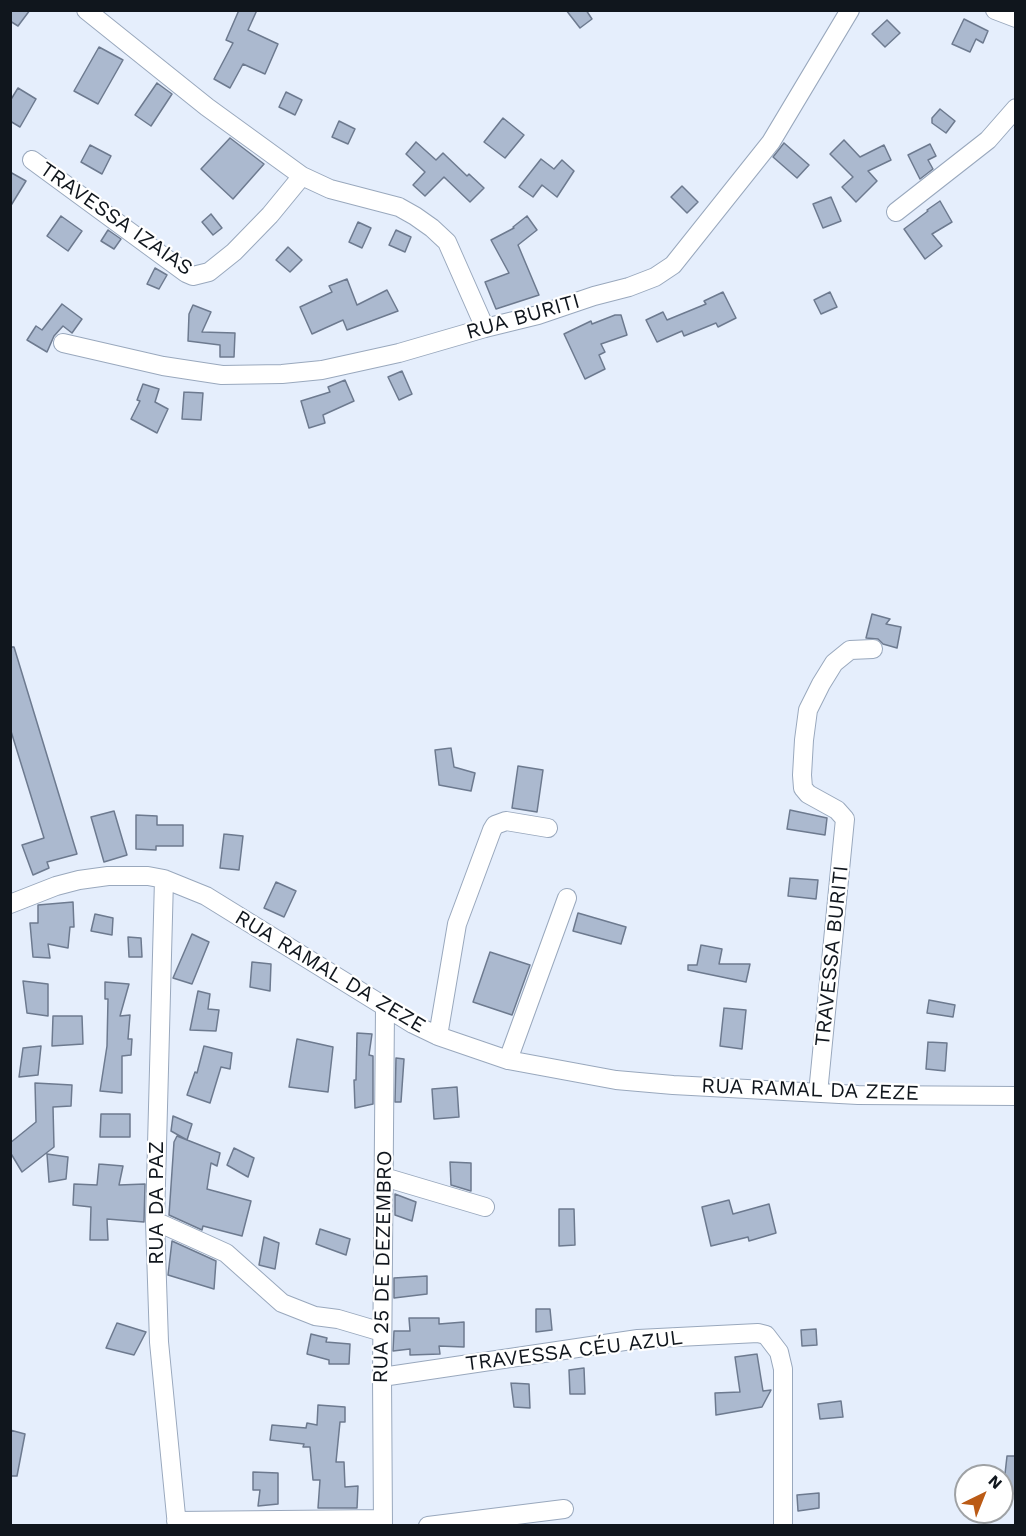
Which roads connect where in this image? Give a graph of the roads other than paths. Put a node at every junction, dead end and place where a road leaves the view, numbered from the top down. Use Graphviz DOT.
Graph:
graph roads {
  1 [pos="86,10"];
  2 [pos="850,10"];
  3 [pos="995,10"];
  4 [pos="1016,18"];
  5 [pos="1016,108"];
  6 [pos="32,160"];
  7 [pos="302,176"];
  8 [pos="896,212"];
  9 [pos="485,327"];
  10 [pos="63,343"];
  11 [pos="873,649"];
  12 [pos="548,828"];
  13 [pos="164,879"];
  14 [pos="567,898"];
  15 [pos="10,904"];
  16 [pos="385,1008"];
  17 [pos="438,1036"];
  18 [pos="508,1060"];
  19 [pos="818,1093"];
  20 [pos="1016,1096"];
  21 [pos="384,1177"];
  22 [pos="485,1207"];
  23 [pos="155,1221"];
  24 [pos="382,1332"];
  25 [pos="382,1377"];
  26 [pos="564,1509"];
  27 [pos="383,1522"];
  28 [pos="176,1523"];
  29 [pos="428,1526"];
  30 [pos="783,1526"];
  1 -- 7 [label="street"];
  2 -- 9 [label="street, RUA BURITI"];
  3 -- 4 [label="street"];
  5 -- 8 [label="street"];
  6 -- 7 [label="street, TRAVESSA IZAIAS"];
  7 -- 9 [label="street"];
  9 -- 10 [label="street, RUA BURITI"];
  11 -- 19 [label="street, TRAVESSA BURITI"];
  12 -- 17 [label="street"];
  13 -- 15 [label="street, RUA RAMAL DA ZEZE"];
  13 -- 16 [label="street, RUA RAMAL DA ZEZE"];
  13 -- 23 [label="street, RUA DA PAZ"];
  14 -- 18 [label="street"];
  16 -- 17 [label="street, RUA RAMAL DA ZEZE"];
  16 -- 21 [label="street, RUA 25 DE DEZEMBRO"];
  17 -- 18 [label="street, RUA RAMAL DA ZEZE"];
  18 -- 19 [label="street, RUA RAMAL DA ZEZE"];
  19 -- 20 [label="street, RUA RAMAL DA ZEZE"];
  21 -- 22 [label="street"];
  21 -- 24 [label="street, RUA 25 DE DEZEMBRO"];
  23 -- 24 [label="street"];
  23 -- 28 [label="street, RUA DA PAZ"];
  24 -- 25 [label="street, RUA 25 DE DEZEMBRO"];
  25 -- 27 [label="street, RUA 25 DE DEZEMBRO"];
  25 -- 30 [label="street, TRAVESSA CÉU AZUL"];
  26 -- 29 [label="street"];
  27 -- 28 [label="street"];
}
